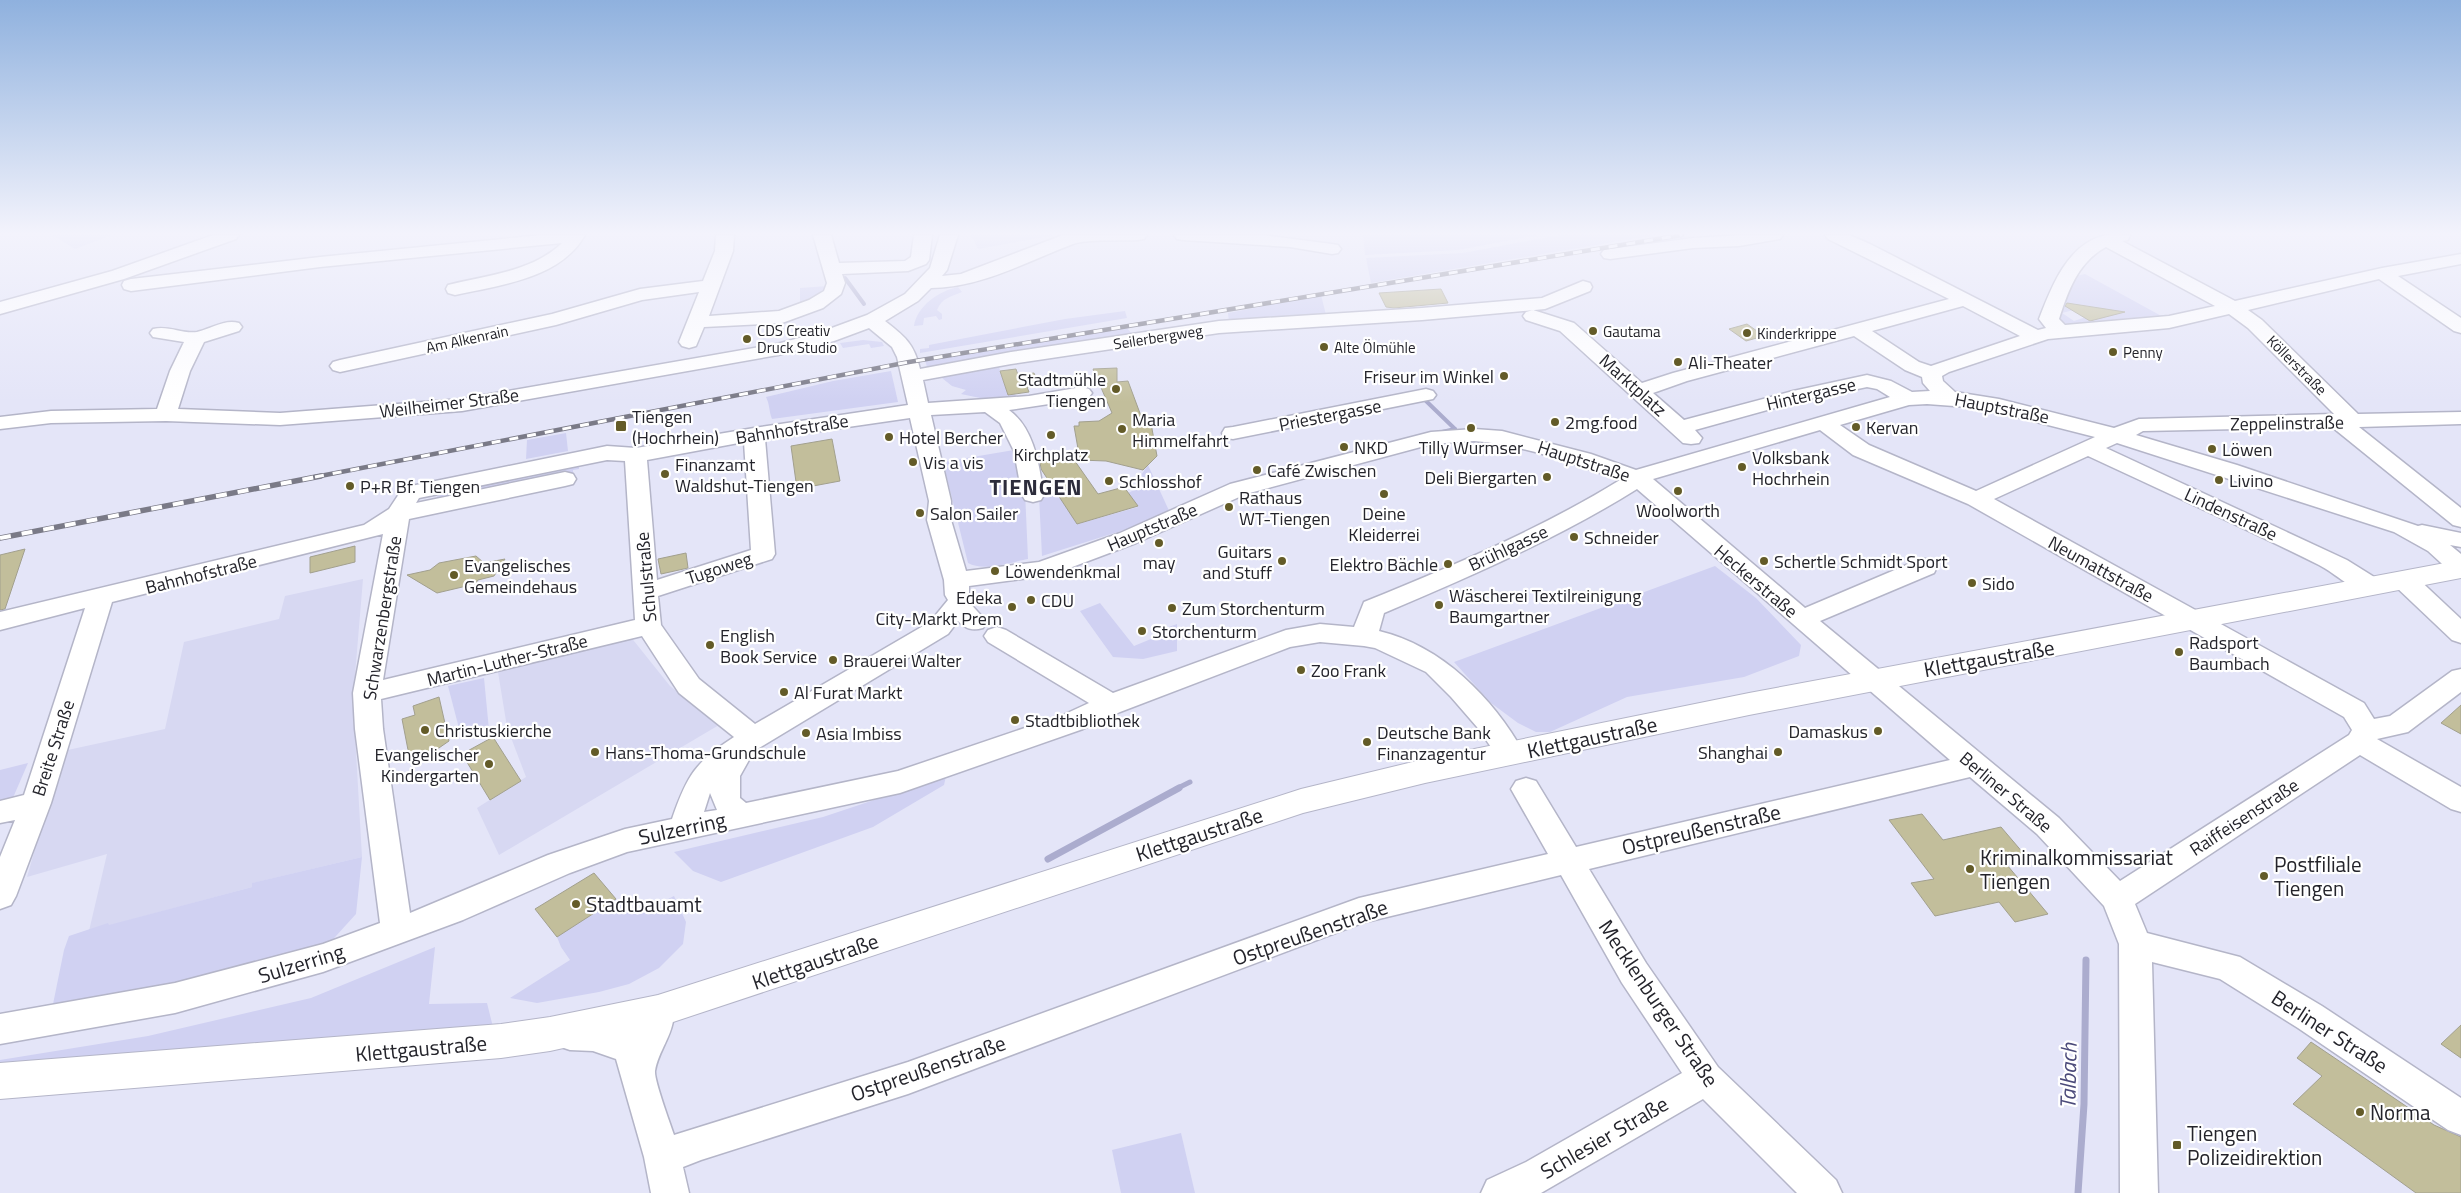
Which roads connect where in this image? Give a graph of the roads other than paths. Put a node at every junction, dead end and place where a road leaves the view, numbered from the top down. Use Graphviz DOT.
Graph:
graph roads {
  1 [pos="62,291"];
  2 [pos="671,291"];
  3 [pos="709,291"];
  4 [pos="833,291"];
  5 [pos="920,291"];
  6 [pos="1574,291"];
  7 [pos="1948,291"];
  8 [pos="2059,291"];
  9 [pos="2203,291"];
  10 [pos="2302,291"];
  11 [pos="2408,291"];
  12 [pos="1966,300"];
  13 [pos="2232,306"];
  14 [pos="0,308"];
  15 [pos="880,316"];
  16 [pos="1533,316"];
  17 [pos="696,322"];
  18 [pos="232,327"];
  19 [pos="2461,327"];
  20 [pos="1858,330"];
  21 [pos="2061,331"];
  22 [pos="160,333"];
  23 [pos="2036,336"];
  24 [pos="196,338"];
  25 [pos="689,342"];
  26 [pos="340,366"];
  27 [pos="1932,374"];
  28 [pos="912,376"];
  29 [pos="1640,391"];
  30 [pos="1082,393"];
  31 [pos="1426,395"];
  32 [pos="1948,397"];
  33 [pos="1908,399"];
  34 [pos="988,404"];
  35 [pos="919,410"];
  36 [pos="166,415"];
  37 [pos="2461,418"];
  38 [pos="1711,420"];
  39 [pos="2347,422"];
  40 [pos="0,423"];
  41 [pos="1824,424"];
  42 [pos="1680,428"];
  43 [pos="1233,433"];
  44 [pos="754,434"];
  45 [pos="2115,434"];
  46 [pos="2088,448"];
  47 [pos="1707,454"];
  48 [pos="636,459"];
  49 [pos="1639,479"];
  50 [pos="1033,495"];
  51 [pos="1976,499"];
  52 [pos="398,514"];
  53 [pos="2461,520"];
  54 [pos="2402,527"];
  55 [pos="2461,540"];
  56 [pos="1926,568"];
  57 [pos="2461,568"];
  58 [pos="2404,580"];
  59 [pos="2370,586"];
  60 [pos="647,591"];
  61 [pos="102,598"];
  62 [pos="963,602"];
  63 [pos="1802,619"];
  64 [pos="2193,621"];
  65 [pos="0,622"];
  66 [pos="648,626"];
  67 [pos="2461,634"];
  68 [pos="997,636"];
  69 [pos="1364,637"];
  70 [pos="2461,678"];
  71 [pos="1875,681"];
  72 [pos="367,693"];
  73 [pos="1110,705"];
  74 [pos="2363,736"];
  75 [pos="752,739"];
  76 [pos="1510,753"];
  77 [pos="1974,765"];
  78 [pos="1526,789"];
  79 [pos="2461,801"];
  80 [pos="36,803"];
  81 [pos="0,812"];
  82 [pos="741,816"];
  83 [pos="679,828"];
  84 [pos="1566,860"];
  85 [pos="0,896"];
  86 [pos="2117,899"];
  87 [pos="397,930"];
  88 [pos="2135,944"];
  89 [pos="0,1029"];
  90 [pos="648,1030"];
  91 [pos="1706,1078"];
  92 [pos="0,1082"];
  93 [pos="2461,1118"];
  94 [pos="662,1156"];
  95 [pos="670,1193"];
  96 [pos="1500,1193"];
  97 [pos="1823,1193"];
  98 [pos="2139,1193"];
  1 -- 14 [label="street"];
  2 -- 26 [label="street, Am Alkenrain"];
  3 -- 17 [label="street"];
  4 -- 17 [label="street"];
  5 -- 15 [label="street, Weilheimer Straße"];
  6 -- 28 [label="street, Seilerbergweg"];
  7 -- 12 [label="street"];
  8 -- 21 [label="street"];
  9 -- 13 [label="street, Köllerstraße"];
  10 -- 13 [label="street"];
  11 -- 19 [label="street"];
  12 -- 20 [label="street"];
  12 -- 23 [label="street"];
  13 -- 21 [label="street"];
  13 -- 39 [label="street, Köllerstraße"];
  15 -- 28 [label="street"];
  15 -- 36 [label="street, Weilheimer Straße"];
  16 -- 29 [label="street, Marktplatz"];
  17 -- 25 [label="street"];
  18 -- 24 [label="street"];
  20 -- 27 [label="street"];
  20 -- 29 [label="street"];
  21 -- 23 [label="street"];
  22 -- 24 [label="street"];
  23 -- 27 [label="street"];
  24 -- 36 [label="street"];
  27 -- 32 [label="street"];
  28 -- 35 [label="street"];
  29 -- 42 [label="street, Marktplatz"];
  30 -- 34 [label="street"];
  31 -- 43 [label="street, Priestergasse"];
  32 -- 33 [label="street, Hauptstraße"];
  32 -- 45 [label="street, Hauptstraße"];
  33 -- 38 [label="street, Hintergasse"];
  33 -- 41 [label="street, Hauptstraße"];
  34 -- 35 [label="street"];
  34 -- 50 [label="street"];
  35 -- 44 [label="street, Bahnhofstraße"];
  35 -- 62 [label="street"];
  36 -- 40 [label="street, Weilheimer Straße"];
  37 -- 39 [label="street, Zeppelinstraße"];
  38 -- 42 [label="street, Marktplatz"];
  39 -- 45 [label="street, Zeppelinstraße"];
  39 -- 53 [label="street, Köllerstraße"];
  41 -- 47 [label="street, Hauptstraße"];
  41 -- 51 [label="street, Neumattstraße"];
  42 -- 47 [label="street, Marktplatz"];
  44 -- 48 [label="street, Bahnhofstraße"];
  44 -- 60 [label="street, Tugoweg"];
  45 -- 46 [label="street, Zeppelinstraße"];
  45 -- 54 [label="street, Hauptstraße"];
  46 -- 51 [label="street, Zeppelinstraße"];
  46 -- 59 [label="street, Lindenstraße"];
  47 -- 49 [label="street, Hauptstraße"];
  48 -- 52 [label="street, Bahnhofstraße"];
  48 -- 52 [label="street, Bahnhofstraße"];
  48 -- 60 [label="street, Schulstraße"];
  49 -- 62 [label="street, Hauptstraße"];
  49 -- 63 [label="street, Heckerstraße"];
  49 -- 69 [label="street, Brühlgasse"];
  51 -- 64 [label="street, Neumattstraße"];
  52 -- 61 [label="street, Bahnhofstraße"];
  52 -- 72 [label="street, Schwarzenbergstraße"];
  54 -- 55 [label="street"];
  54 -- 57 [label="street, Hauptstraße"];
  56 -- 63 [label="street"];
  57 -- 58 [label="main road, Klettgaustraße"];
  58 -- 59 [label="main road, Klettgaustraße"];
  58 -- 67 [label="street"];
  59 -- 64 [label="main road, Klettgaustraße"];
  60 -- 66 [label="street, Schulstraße"];
  61 -- 65 [label="street, Bahnhofstraße"];
  61 -- 80 [label="street, Breite Straße"];
  62 -- 75 [label="street"];
  63 -- 71 [label="street, Heckerstraße"];
  64 -- 71 [label="main road, Klettgaustraße"];
  64 -- 74 [label="street, Neumattstraße"];
  66 -- 72 [label="street, Martin-Luther-Straße"];
  66 -- 75 [label="street, Schulstraße"];
  68 -- 73 [label="street"];
  69 -- 73 [label="street, Sulzerring"];
  69 -- 76 [label="street, Sulzerring"];
  70 -- 74 [label="street"];
  71 -- 76 [label="main road, Klettgaustraße"];
  71 -- 77 [label="street, Berliner Straße"];
  72 -- 87 [label="street, Schwarzenbergstraße"];
  73 -- 82 [label="street, Sulzerring"];
  74 -- 79 [label="street"];
  74 -- 86 [label="street, Raiffeisenstraße"];
  75 -- 82 [label="street"];
  75 -- 83 [label="street"];
  76 -- 90 [label="main road, Klettgaustraße"];
  77 -- 84 [label="street, Ostpreußenstraße"];
  77 -- 86 [label="street, Berliner Straße"];
  78 -- 84 [label="street, Mecklenburger Straße"];
  80 -- 81 [label="street"];
  80 -- 85 [label="street, Breite Straße"];
  82 -- 83 [label="street, Sulzerring"];
  83 -- 87 [label="street, Sulzerring"];
  84 -- 91 [label="street, Mecklenburger Straße"];
  84 -- 94 [label="street, Ostpreußenstraße"];
  86 -- 88 [label="street, Berliner Straße"];
  87 -- 89 [label="street, Sulzerring"];
  88 -- 93 [label="street, Berliner Straße"];
  88 -- 98 [label="street, Berliner Straße"];
  90 -- 92 [label="main road, Klettgaustraße"];
  90 -- 94 [label="street"];
  91 -- 96 [label="street, Schlesier Straße"];
  91 -- 97 [label="street, Mecklenburger Straße"];
  94 -- 95 [label="street"];
}
